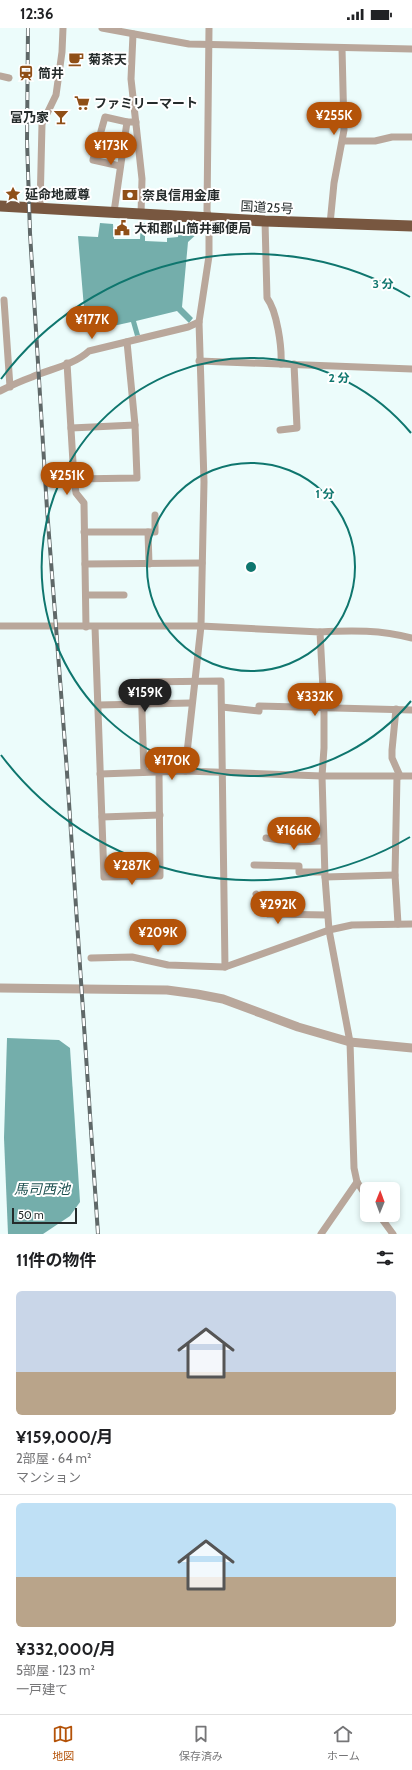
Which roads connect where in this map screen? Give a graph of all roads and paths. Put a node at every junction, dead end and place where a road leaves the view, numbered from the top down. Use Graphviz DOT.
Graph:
graph roads {
  1 [pos="63,28"];
  2 [pos="102,28"];
  3 [pos="209,28"];
  4 [pos="135,32"];
  5 [pos="209,44"];
  6 [pos="342,48"];
  7 [pos="412,49"];
  8 [pos="0,76"];
  9 [pos="9,78"];
  10 [pos="127,122"];
  11 [pos="136,122"];
  12 [pos="412,137"];
  13 [pos="343,141"];
  14 [pos="120,166"];
  15 [pos="0,206"];
  16 [pos="40,208"];
  17 [pos="114,212"];
  18 [pos="141,214"];
  19 [pos="209,218"];
  20 [pos="265,221"];
  21 [pos="330,224"];
  22 [pos="412,226"];
  23 [pos="4,300"];
  24 [pos="199,322"];
  25 [pos="127,342"];
  26 [pos="199,361"];
  27 [pos="67,363"];
  28 [pos="281,364"];
  29 [pos="294,364"];
  30 [pos="412,369"];
  31 [pos="10,387"];
  32 [pos="0,391"];
  33 [pos="135,425"];
  34 [pos="71,428"];
  35 [pos="280,430"];
  36 [pos="74,478"];
  37 [pos="154,515"];
  38 [pos="84,532"];
  39 [pos="148,532"];
  40 [pos="85,564"];
  41 [pos="149,564"];
  42 [pos="202,564"];
  43 [pos="86,595"];
  44 [pos="124,595"];
  45 [pos="0,626"];
  46 [pos="201,626"];
  47 [pos="86,627"];
  48 [pos="95,627"];
  49 [pos="320,632"];
  50 [pos="412,638"];
  51 [pos="195,681"];
  52 [pos="191,703"];
  53 [pos="141,704"];
  54 [pos="98,706"];
  55 [pos="222,707"];
  56 [pos="324,708"];
  57 [pos="396,709"];
  58 [pos="412,710"];
  59 [pos="185,771"];
  60 [pos="144,772"];
  61 [pos="159,772"];
  62 [pos="223,772"];
  63 [pos="100,774"];
  64 [pos="322,776"];
  65 [pos="398,776"];
  66 [pos="412,776"];
  67 [pos="160,815"];
  68 [pos="102,817"];
  69 [pos="266,838"];
  70 [pos="322,841"];
  71 [pos="254,865"];
  72 [pos="325,874"];
  73 [pos="395,875"];
  74 [pos="256,894"];
  75 [pos="328,915"];
  76 [pos="398,924"];
  77 [pos="412,924"];
  78 [pos="329,930"];
  79 [pos="91,958"];
  80 [pos="225,967"];
  81 [pos="0,988"];
  82 [pos="350,1042"];
  83 [pos="412,1048"];
  84 [pos="357,1182"];
  85 [pos="360,1186"];
  86 [pos="384,1222"];
  87 [pos="321,1234"];
  88 [pos="393,1234"];
  1 -- 16 [label="street"];
  2 -- 4 [label="street"];
  3 -- 5 [label="street"];
  4 -- 5 [label="street"];
  4 -- 11 [label="street"];
  5 -- 6 [label="street"];
  5 -- 19 [label="street"];
  6 -- 7 [label="street"];
  6 -- 13 [label="street"];
  8 -- 9 [label="street"];
  10 -- 11 [label="street"];
  10 -- 14 [label="street"];
  10 -- 14 [label="street"];
  11 -- 18 [label="street"];
  12 -- 13 [label="street"];
  13 -- 21 [label="street"];
  14 -- 17 [label="street"];
  15 -- 16 [label="highway, 国道25号"];
  16 -- 17 [label="highway, 国道25号"];
  17 -- 18 [label="highway, 国道25号"];
  18 -- 19 [label="highway, 国道25号"];
  19 -- 20 [label="highway, 国道25号"];
  19 -- 24 [label="street"];
  20 -- 21 [label="highway, 国道25号"];
  20 -- 28 [label="street"];
  21 -- 22 [label="highway, 国道25号"];
  23 -- 31 [label="street"];
  24 -- 25 [label="street"];
  24 -- 26 [label="street"];
  25 -- 27 [label="street"];
  25 -- 33 [label="street"];
  26 -- 28 [label="street"];
  26 -- 42 [label="street"];
  27 -- 31 [label="street"];
  27 -- 34 [label="street"];
  28 -- 29 [label="street"];
  29 -- 30 [label="street"];
  29 -- 35 [label="street"];
  31 -- 32 [label="street"];
  33 -- 34 [label="street"];
  33 -- 36 [label="street"];
  34 -- 36 [label="street"];
  36 -- 38 [label="street"];
  37 -- 39 [label="street"];
  38 -- 39 [label="street"];
  38 -- 40 [label="street"];
  39 -- 41 [label="street"];
  40 -- 41 [label="street"];
  40 -- 43 [label="street"];
  41 -- 42 [label="street"];
  42 -- 46 [label="street"];
  43 -- 44 [label="street"];
  43 -- 47 [label="street"];
  45 -- 47 [label="street"];
  46 -- 48 [label="street"];
  46 -- 49 [label="street"];
  46 -- 51 [label="street"];
  47 -- 48 [label="street"];
  48 -- 54 [label="street"];
  49 -- 50 [label="street"];
  49 -- 56 [label="street"];
  51 -- 52 [label="street"];
  51 -- 53 [label="street"];
  51 -- 55 [label="street"];
  52 -- 53 [label="street"];
  52 -- 59 [label="street"];
  53 -- 54 [label="street"];
  53 -- 60 [label="street"];
  54 -- 63 [label="street"];
  55 -- 56 [label="street"];
  55 -- 62 [label="street"];
  56 -- 57 [label="street"];
  56 -- 64 [label="street"];
  57 -- 58 [label="street"];
  57 -- 65 [label="street"];
  59 -- 61 [label="street"];
  59 -- 62 [label="street"];
  60 -- 61 [label="street"];
  60 -- 63 [label="street"];
  61 -- 67 [label="street"];
  62 -- 64 [label="street"];
  62 -- 80 [label="street"];
  63 -- 68 [label="street"];
  64 -- 65 [label="street"];
  64 -- 70 [label="street"];
  65 -- 66 [label="street"];
  65 -- 73 [label="street"];
  67 -- 68 [label="street"];
  67 -- 68 [label="street"];
  69 -- 70 [label="street"];
  70 -- 72 [label="street"];
  71 -- 72 [label="street"];
  72 -- 73 [label="street"];
  72 -- 75 [label="street"];
  73 -- 76 [label="street"];
  74 -- 75 [label="street"];
  75 -- 78 [label="street"];
  76 -- 77 [label="street"];
  76 -- 78 [label="street"];
  78 -- 80 [label="street"];
  78 -- 82 [label="street"];
  79 -- 80 [label="street"];
  81 -- 82 [label="street"];
  82 -- 83 [label="street"];
  82 -- 84 [label="street"];
  84 -- 85 [label="street"];
  84 -- 87 [label="street"];
  86 -- 88 [label="street"];
}
